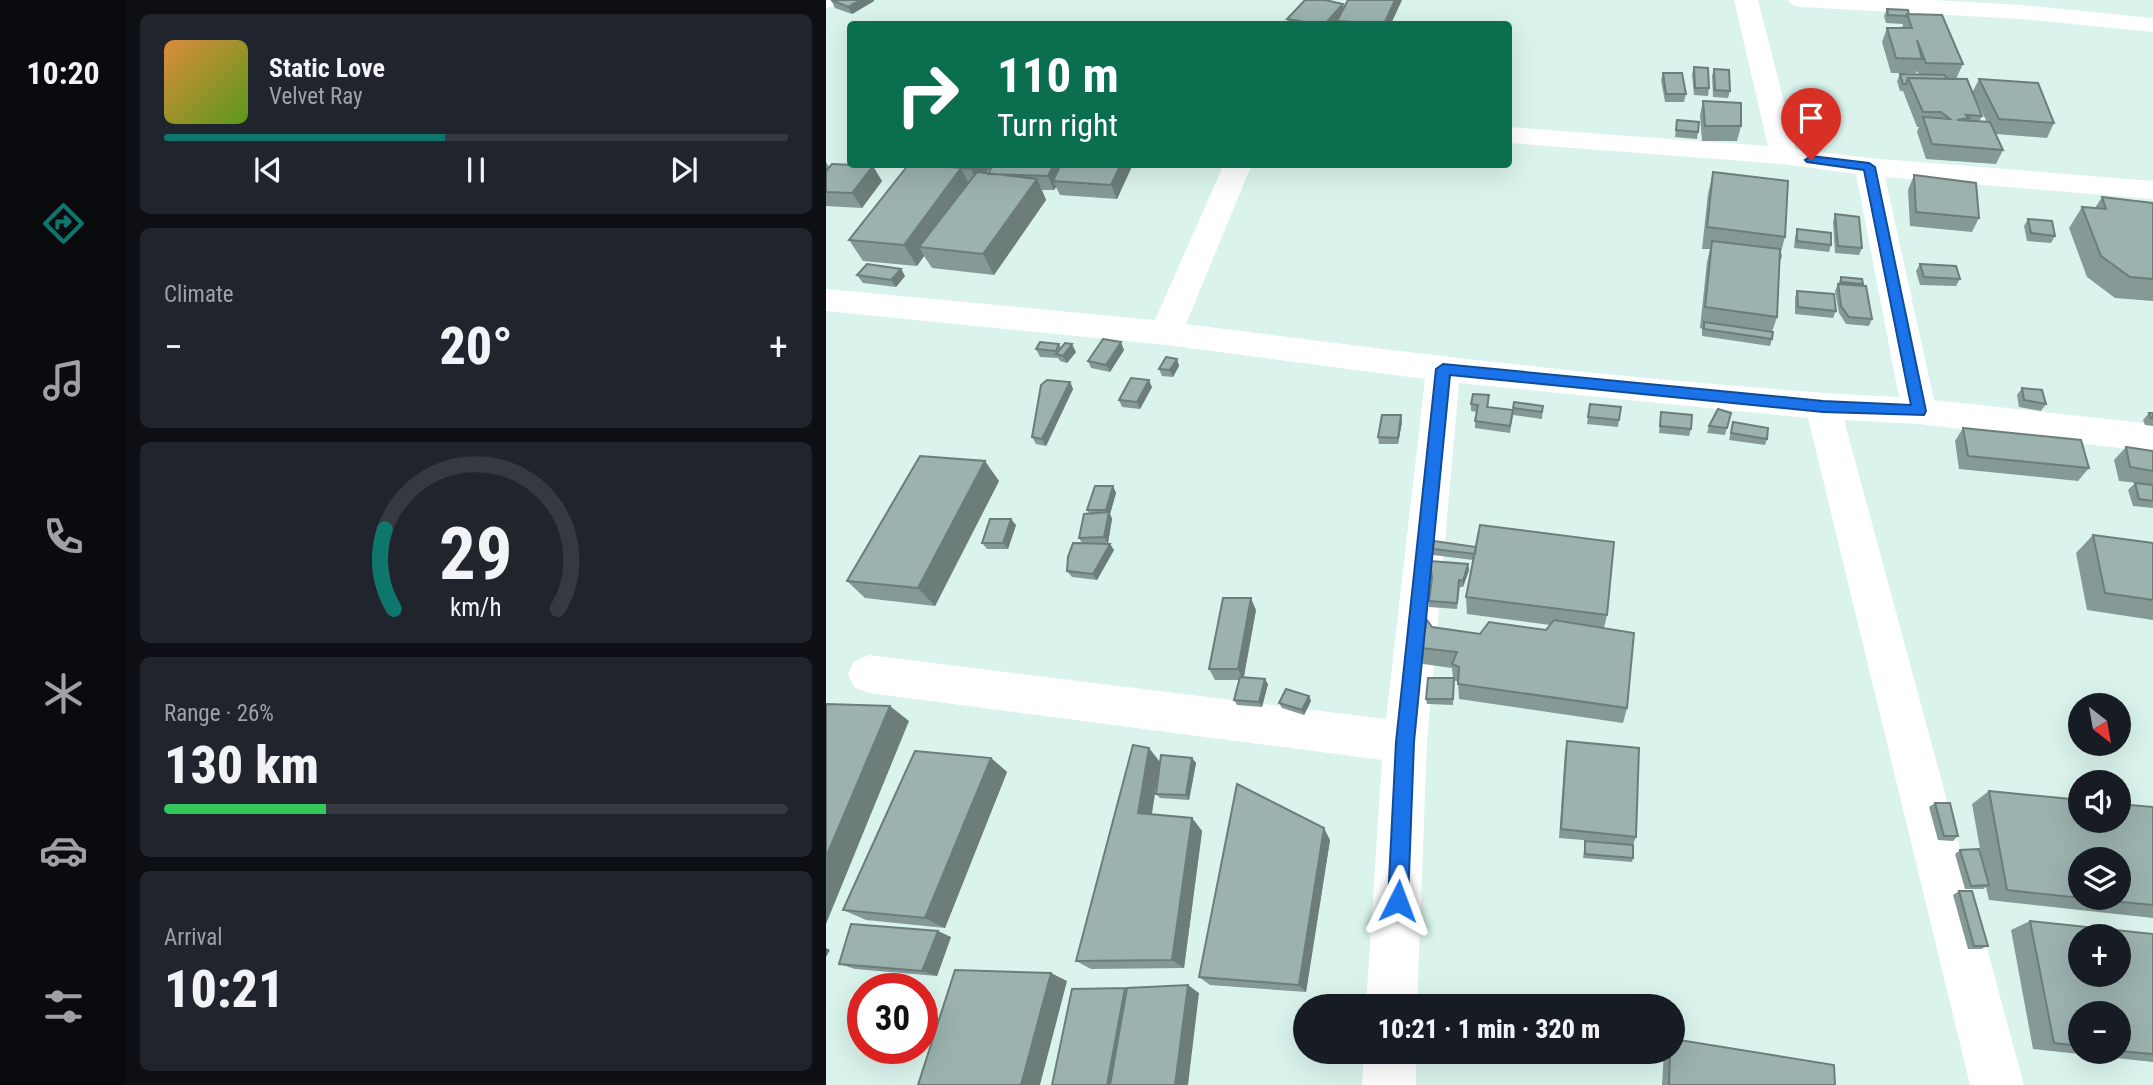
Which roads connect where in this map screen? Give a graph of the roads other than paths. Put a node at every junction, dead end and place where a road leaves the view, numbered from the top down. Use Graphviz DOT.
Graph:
graph roads {
  1 [pos="1746,0"];
  2 [pos="1800,0"];
  3 [pos="2017,6"];
  4 [pos="2153,25"];
  5 [pos="1512,135"];
  6 [pos="1784,156"];
  7 [pos="1869,167"];
  8 [pos="1236,168"];
  9 [pos="2153,190"];
  10 [pos="826,300"];
  11 [pos="1167,333"];
  12 [pos="1443,369"];
  13 [pos="1823,406"];
  14 [pos="1919,411"];
  15 [pos="2153,438"];
  16 [pos="869,674"];
  17 [pos="1405,742"];
  18 [pos="1393,994"];
  19 [pos="1389,1064"];
  20 [pos="1388,1085"];
  21 [pos="1997,1085"];
  1 -- 6 [label="street"];
  2 -- 3 [label="street"];
  3 -- 4 [label="street"];
  5 -- 6 [label="street"];
  6 -- 7 [label="street"];
  7 -- 9 [label="street"];
  7 -- 14 [label="street"];
  8 -- 11 [label="street"];
  10 -- 11 [label="street"];
  11 -- 12 [label="street"];
  12 -- 13 [label="street"];
  12 -- 17 [label="street"];
  13 -- 14 [label="street"];
  13 -- 21 [label="street"];
  14 -- 15 [label="street"];
  16 -- 17 [label="street"];
  17 -- 18 [label="street"];
  19 -- 20 [label="street"];
}
